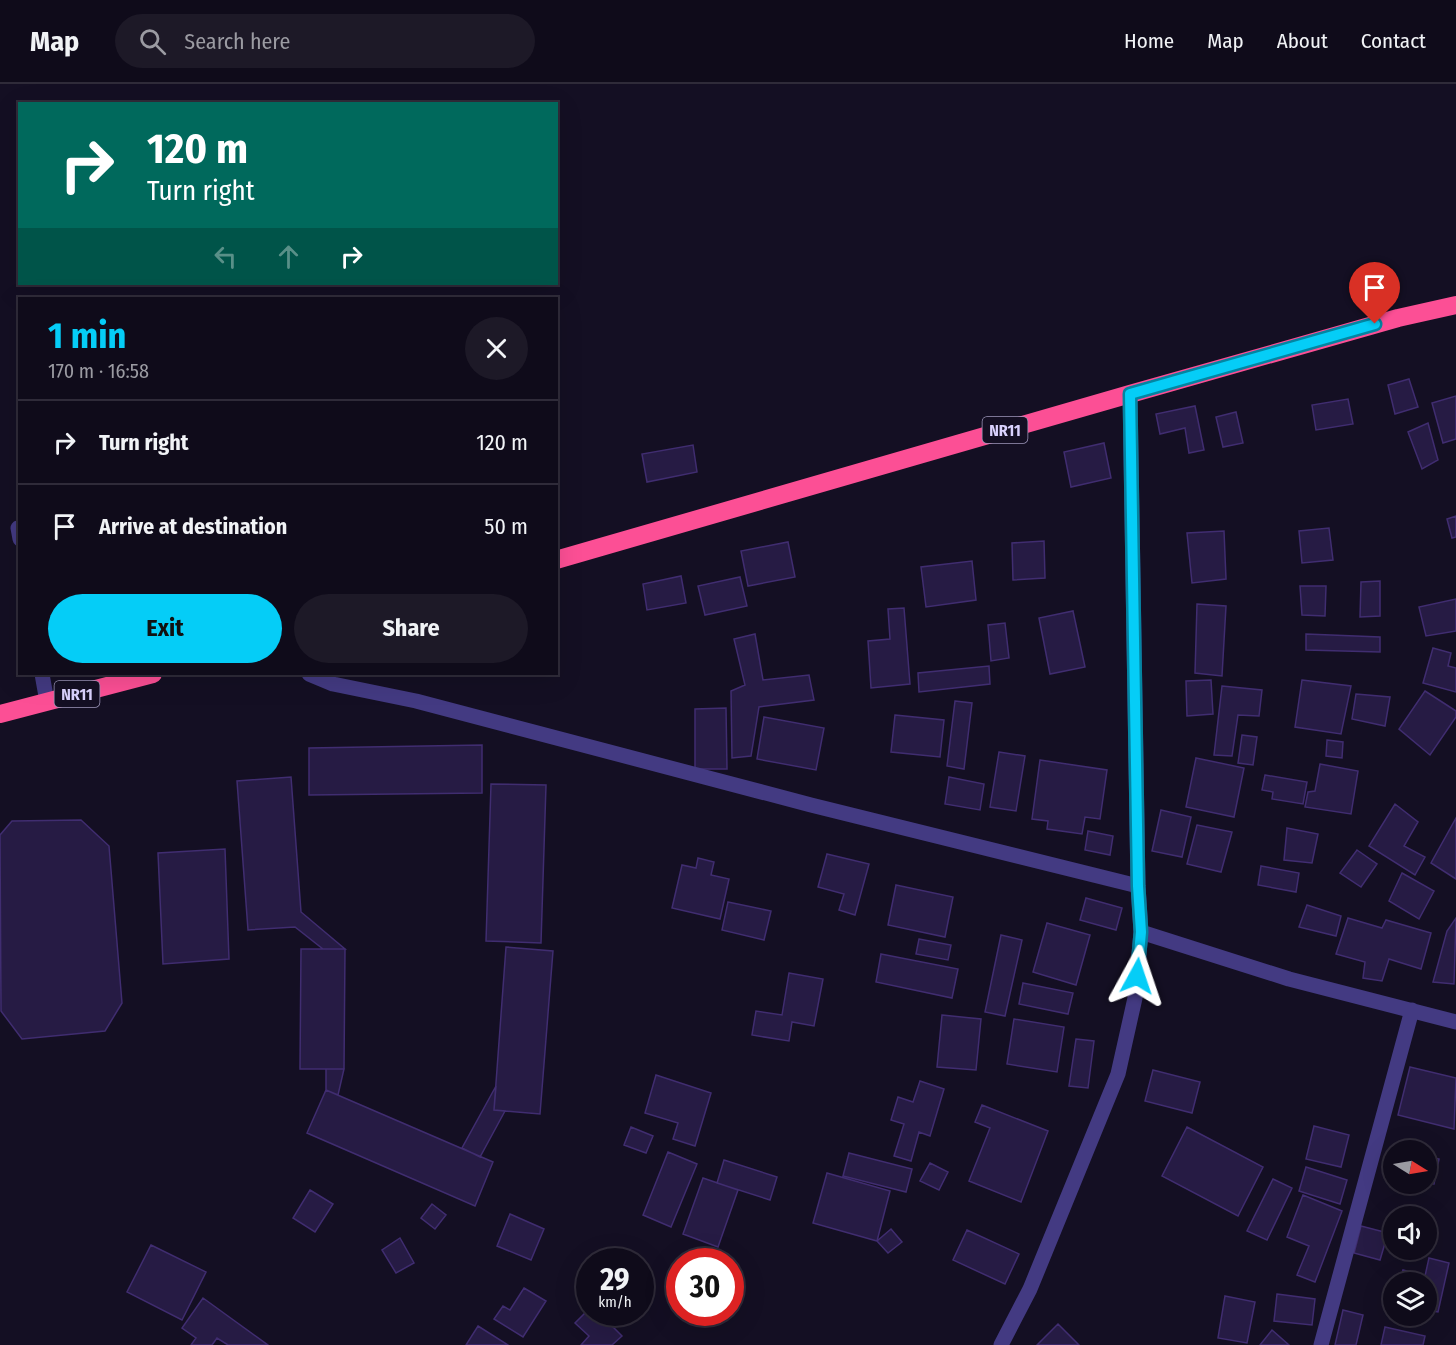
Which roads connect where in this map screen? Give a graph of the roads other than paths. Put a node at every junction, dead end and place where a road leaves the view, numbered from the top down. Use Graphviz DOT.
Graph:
graph roads {
  1 [pos="1456,305"];
  2 [pos="1130,394"];
  3 [pos="558,559"];
  4 [pos="42,675"];
  5 [pos="149,675"];
  6 [pos="311,675"];
  7 [pos="46,702"];
  8 [pos="0,714"];
  9 [pos="1138,886"];
  10 [pos="1141,932"];
  11 [pos="1412,1010"];
  12 [pos="1456,1022"];
  13 [pos="1001,1345"];
  14 [pos="1320,1345"];
  1 -- 2 [label="highway, NR11"];
  2 -- 3 [label="highway, NR11"];
  2 -- 9 [label="street"];
  4 -- 7 [label="street"];
  5 -- 7 [label="highway, NR11"];
  6 -- 9 [label="street"];
  7 -- 8 [label="highway, NR11"];
  9 -- 10 [label="street"];
  10 -- 11 [label="street"];
  10 -- 13 [label="street"];
  11 -- 12 [label="street"];
  11 -- 14 [label="street"];
}
